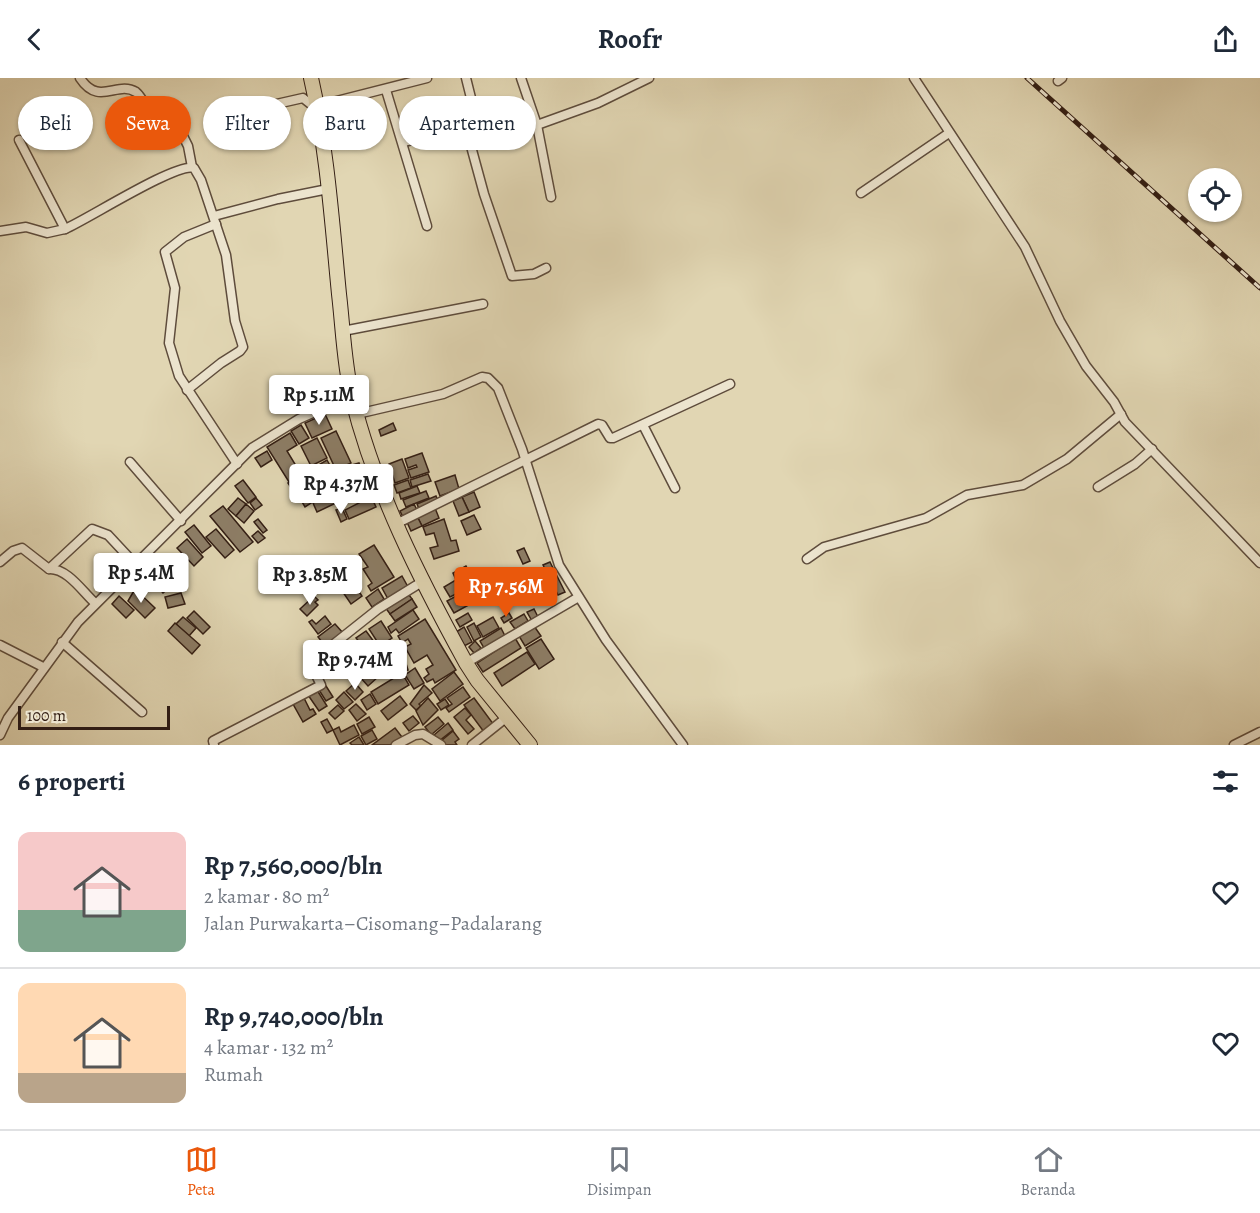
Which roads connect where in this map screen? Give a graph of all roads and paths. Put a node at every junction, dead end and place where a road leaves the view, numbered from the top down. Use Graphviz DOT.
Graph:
graph roads {
  1 [pos="80,78"];
  2 [pos="311,78"];
  3 [pos="466,78"];
  4 [pos="521,78"];
  5 [pos="649,78"];
  6 [pos="914,78"];
  7 [pos="423,79"];
  8 [pos="386,90"];
  9 [pos="315,96"];
  10 [pos="360,96"];
  11 [pos="470,96"];
  12 [pos="537,125"];
  13 [pos="399,132"];
  14 [pos="949,132"];
  15 [pos="24,150"];
  16 [pos="323,150"];
  17 [pos="404,150"];
  18 [pos="472,150"];
  19 [pos="192,167"];
  20 [pos="328,189"];
  21 [pos="861,193"];
  22 [pos="551,196"];
  23 [pos="215,220"];
  24 [pos="427,226"];
  25 [pos="65,229"];
  26 [pos="0,231"];
  27 [pos="546,268"];
  28 [pos="483,304"];
  29 [pos="343,331"];
  30 [pos="730,384"];
  31 [pos="187,390"];
  32 [pos="351,396"];
  33 [pos="357,414"];
  34 [pos="1120,414"];
  35 [pos="643,425"];
  36 [pos="1152,449"];
  37 [pos="526,461"];
  38 [pos="130,462"];
  39 [pos="237,464"];
  40 [pos="1098,487"];
  41 [pos="675,488"];
  42 [pos="181,521"];
  43 [pos="396,524"];
  44 [pos="807,559"];
  45 [pos="0,562"];
  46 [pos="1260,563"];
  47 [pos="135,564"];
  48 [pos="49,569"];
  49 [pos="424,580"];
  50 [pos="577,598"];
  51 [pos="95,603"];
  52 [pos="62,642"];
  53 [pos="0,645"];
  54 [pos="466,663"];
  55 [pos="43,667"];
  56 [pos="142,712"];
  57 [pos="507,717"];
  58 [pos="1260,732"];
  59 [pos="0,735"];
  60 [pos="214,745"];
  61 [pos="396,745"];
  62 [pos="441,745"];
  63 [pos="472,745"];
  64 [pos="530,745"];
  65 [pos="683,745"];
  66 [pos="1234,745"];
  1 -- 19 [label="street"];
  2 -- 9 [label="highway"];
  3 -- 11 [label="street"];
  4 -- 12 [label="street"];
  5 -- 12 [label="street"];
  6 -- 14 [label="street"];
  7 -- 8 [label="street"];
  8 -- 10 [label="street"];
  8 -- 13 [label="street"];
  12 -- 22 [label="street"];
  14 -- 21 [label="street"];
  14 -- 34 [label="street"];
  15 -- 25 [label="street"];
  16 -- 20 [label="highway"];
  17 -- 24 [label="street"];
  18 -- 27 [label="street"];
  19 -- 23 [label="street"];
  19 -- 25 [label="street"];
  20 -- 23 [label="street"];
  20 -- 29 [label="highway"];
  23 -- 31 [label="street"];
  23 -- 31 [label="street"];
  25 -- 26 [label="street"];
  28 -- 29 [label="street"];
  29 -- 32 [label="highway"];
  30 -- 35 [label="street"];
  31 -- 39 [label="street"];
  32 -- 33 [label="highway"];
  32 -- 39 [label="street"];
  33 -- 37 [label="street"];
  33 -- 43 [label="highway"];
  34 -- 36 [label="street"];
  34 -- 44 [label="street"];
  35 -- 37 [label="street"];
  35 -- 41 [label="street"];
  36 -- 40 [label="street"];
  36 -- 46 [label="street"];
  37 -- 43 [label="street"];
  37 -- 50 [label="street"];
  38 -- 42 [label="street"];
  39 -- 42 [label="street"];
  42 -- 47 [label="street"];
  43 -- 49 [label="highway"];
  45 -- 48 [label="street"];
  47 -- 48 [label="street"];
  47 -- 51 [label="street"];
  48 -- 51 [label="street"];
  49 -- 54 [label="highway"];
  49 -- 60 [label="street"];
  50 -- 54 [label="street"];
  50 -- 65 [label="street"];
  51 -- 52 [label="street"];
  52 -- 55 [label="street"];
  52 -- 56 [label="street"];
  53 -- 55 [label="street"];
  54 -- 57 [label="highway"];
  55 -- 59 [label="street"];
  57 -- 63 [label="street"];
  57 -- 64 [label="highway"];
  58 -- 66 [label="street"];
  61 -- 62 [label="street"];
}
